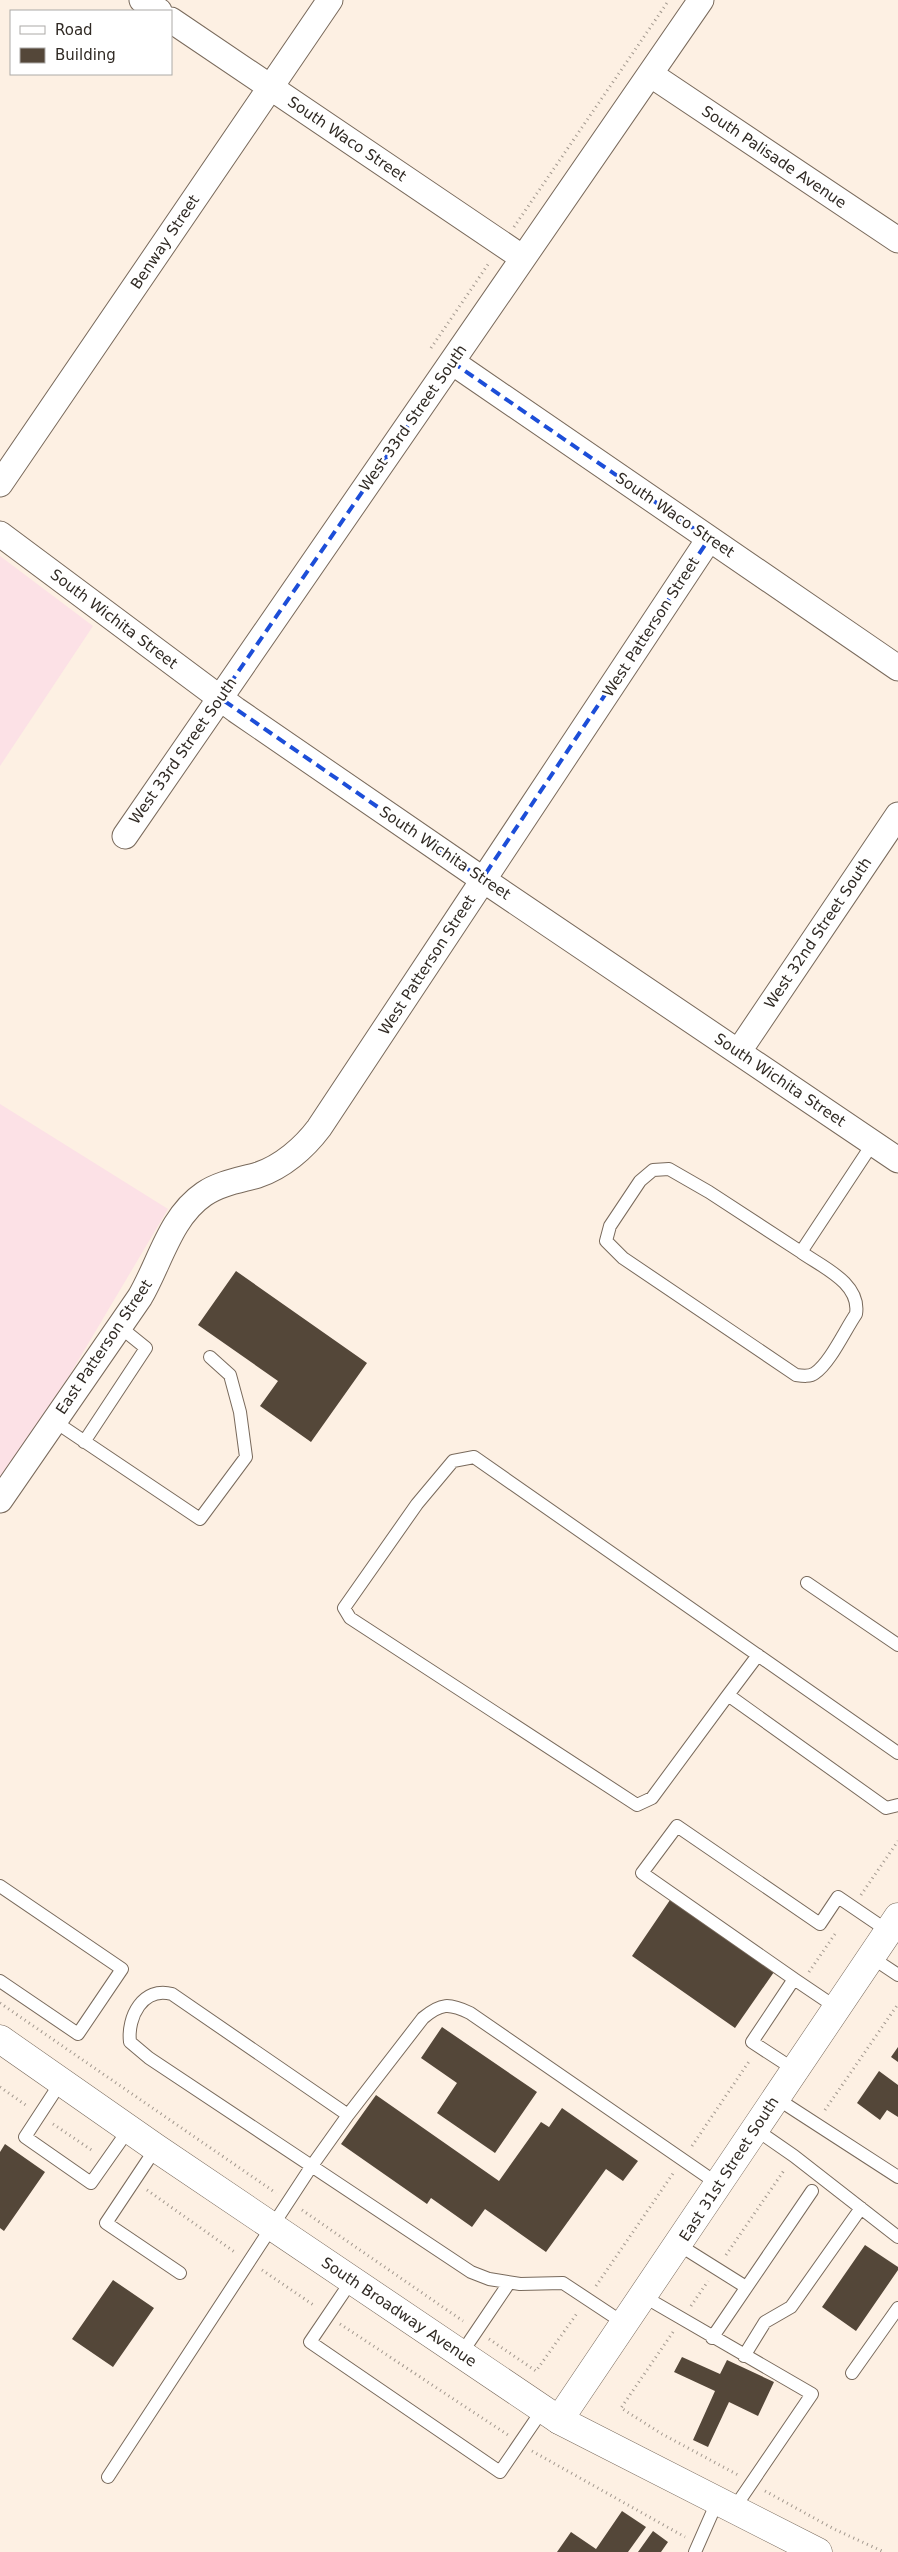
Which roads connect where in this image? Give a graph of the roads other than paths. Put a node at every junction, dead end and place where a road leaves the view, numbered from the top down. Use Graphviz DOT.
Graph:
graph roads {
  1 [pos="142,0"];
  2 [pos="330,0"];
  3 [pos="700,0"];
  4 [pos="157,10"];
  5 [pos="172,21"];
  6 [pos="650,74"];
  7 [pos="270,87"];
  8 [pos="898,240"];
  9 [pos="523,258"];
  10 [pos="452,362"];
  11 [pos="0,484"];
  12 [pos="0,534"];
  13 [pos="709,539"];
  14 [pos="898,668"];
  15 [pos="220,698"];
  16 [pos="898,815"];
  17 [pos="125,836"];
  18 [pos="482,879"];
  19 [pos="739,1051"];
  20 [pos="873,1143"];
  21 [pos="898,1160"];
  22 [pos="204,1194"];
  23 [pos="801,1252"];
  24 [pos="120,1327"];
  25 [pos="210,1357"];
  26 [pos="54,1421"];
  27 [pos="84,1442"];
  28 [pos="0,1500"];
  29 [pos="807,1583"];
  30 [pos="898,1645"];
  31 [pos="758,1655"];
  32 [pos="728,1695"];
  33 [pos="898,1753"];
  34 [pos="898,1804"];
  35 [pos="0,1886"];
  36 [pos="893,1924"];
  37 [pos="871,1957"];
  38 [pos="898,1975"];
  39 [pos="0,1981"];
  40 [pos="798,1982"];
  41 [pos="837,2008"];
  42 [pos="0,2039"];
  43 [pos="795,2070"];
  44 [pos="61,2082"];
  45 [pos="776,2098"];
  46 [pos="348,2115"];
  47 [pos="129,2129"];
  48 [pos="755,2129"];
  49 [pos="156,2148"];
  50 [pos="311,2167"];
  51 [pos="898,2177"];
  52 [pos="718,2184"];
  53 [pos="812,2191"];
  54 [pos="861,2208"];
  55 [pos="272,2226"];
  56 [pos="898,2237"];
  57 [pos="679,2245"];
  58 [pos="180,2273"];
  59 [pos="352,2280"];
  60 [pos="509,2283"];
  61 [pos="746,2287"];
  62 [pos="643,2296"];
  63 [pos="898,2308"];
  64 [pos="625,2324"];
  65 [pos="712,2338"];
  66 [pos="461,2354"];
  67 [pos="744,2356"];
  68 [pos="852,2373"];
  69 [pos="551,2415"];
  70 [pos="108,2476"];
  71 [pos="725,2506"];
  72 [pos="789,2546"];
  73 [pos="697,2548"];
  74 [pos="818,2552"];
  1 -- 4 [label="street"];
  2 -- 7 [label="street, Benway Street"];
  3 -- 6 [label="street, West 33rd Street South"];
  5 -- 7 [label="street, South Waco Street"];
  6 -- 8 [label="street, South Palisade Avenue"];
  6 -- 9 [label="street, West 33rd Street South"];
  7 -- 9 [label="street, South Waco Street"];
  7 -- 11 [label="street, Benway Street"];
  9 -- 10 [label="street, West 33rd Street South"];
  10 -- 13 [label="street, South Waco Street"];
  10 -- 15 [label="street, West 33rd Street South"];
  12 -- 15 [label="street, South Wichita Street"];
  13 -- 14 [label="street, South Waco Street"];
  13 -- 18 [label="street, West Patterson Street"];
  15 -- 17 [label="street, West 33rd Street South"];
  15 -- 18 [label="street, South Wichita Street"];
  16 -- 19 [label="street, West 32nd Street South"];
  18 -- 19 [label="street, South Wichita Street"];
  18 -- 22 [label="street, West Patterson Street"];
  19 -- 20 [label="street, South Wichita Street"];
  20 -- 21 [label="street, South Wichita Street"];
  20 -- 23 [label="lane"];
  22 -- 24 [label="street, East Patterson Street"];
  23 -- 23 [label="lane"];
  24 -- 26 [label="street, East Patterson Street"];
  24 -- 27 [label="lane"];
  25 -- 27 [label="lane"];
  26 -- 27 [label="lane"];
  26 -- 28 [label="street, East Patterson Street"];
  29 -- 30 [label="lane"];
  31 -- 32 [label="lane"];
  31 -- 32 [label="lane"];
  31 -- 33 [label="lane"];
  32 -- 34 [label="lane"];
  35 -- 39 [label="lane"];
  36 -- 37 [label="main road, East 31st Street South"];
  36 -- 40 [label="lane"];
  37 -- 38 [label="lane"];
  37 -- 41 [label="main road, East 31st Street South"];
  40 -- 41 [label="lane"];
  40 -- 43 [label="lane"];
  41 -- 43 [label="main road, East 31st Street South"];
  42 -- 44 [label="main road, South Broadway Avenue"];
  43 -- 45 [label="main road, East 31st Street South"];
  44 -- 47 [label="main road, South Broadway Avenue"];
  44 -- 47 [label="lane"];
  45 -- 48 [label="main road, East 31st Street South"];
  45 -- 51 [label="lane"];
  46 -- 50 [label="lane"];
  46 -- 50 [label="lane"];
  46 -- 52 [label="lane"];
  47 -- 49 [label="main road, South Broadway Avenue"];
  48 -- 52 [label="main road, East 31st Street South"];
  48 -- 54 [label="lane"];
  49 -- 55 [label="main road, South Broadway Avenue"];
  49 -- 58 [label="lane"];
  50 -- 55 [label="lane"];
  50 -- 60 [label="lane"];
  52 -- 57 [label="main road, East 31st Street South"];
  53 -- 61 [label="lane"];
  54 -- 56 [label="lane"];
  54 -- 67 [label="lane"];
  55 -- 59 [label="main road, South Broadway Avenue"];
  55 -- 70 [label="lane"];
  57 -- 61 [label="lane"];
  57 -- 62 [label="main road, East 31st Street South"];
  59 -- 66 [label="main road, South Broadway Avenue"];
  59 -- 69 [label="lane"];
  60 -- 64 [label="lane"];
  60 -- 66 [label="lane"];
  61 -- 65 [label="lane"];
  62 -- 64 [label="main road, East 31st Street South"];
  62 -- 65 [label="lane"];
  63 -- 68 [label="lane"];
  64 -- 69 [label="main road, East 31st Street South"];
  65 -- 67 [label="lane"];
  66 -- 69 [label="main road, South Broadway Avenue"];
  67 -- 71 [label="lane"];
  69 -- 71 [label="main road, South Broadway Avenue"];
  71 -- 72 [label="main road, South Broadway Avenue"];
  71 -- 73 [label="lane"];
  72 -- 74 [label="main road, South Broadway Avenue"];
}
